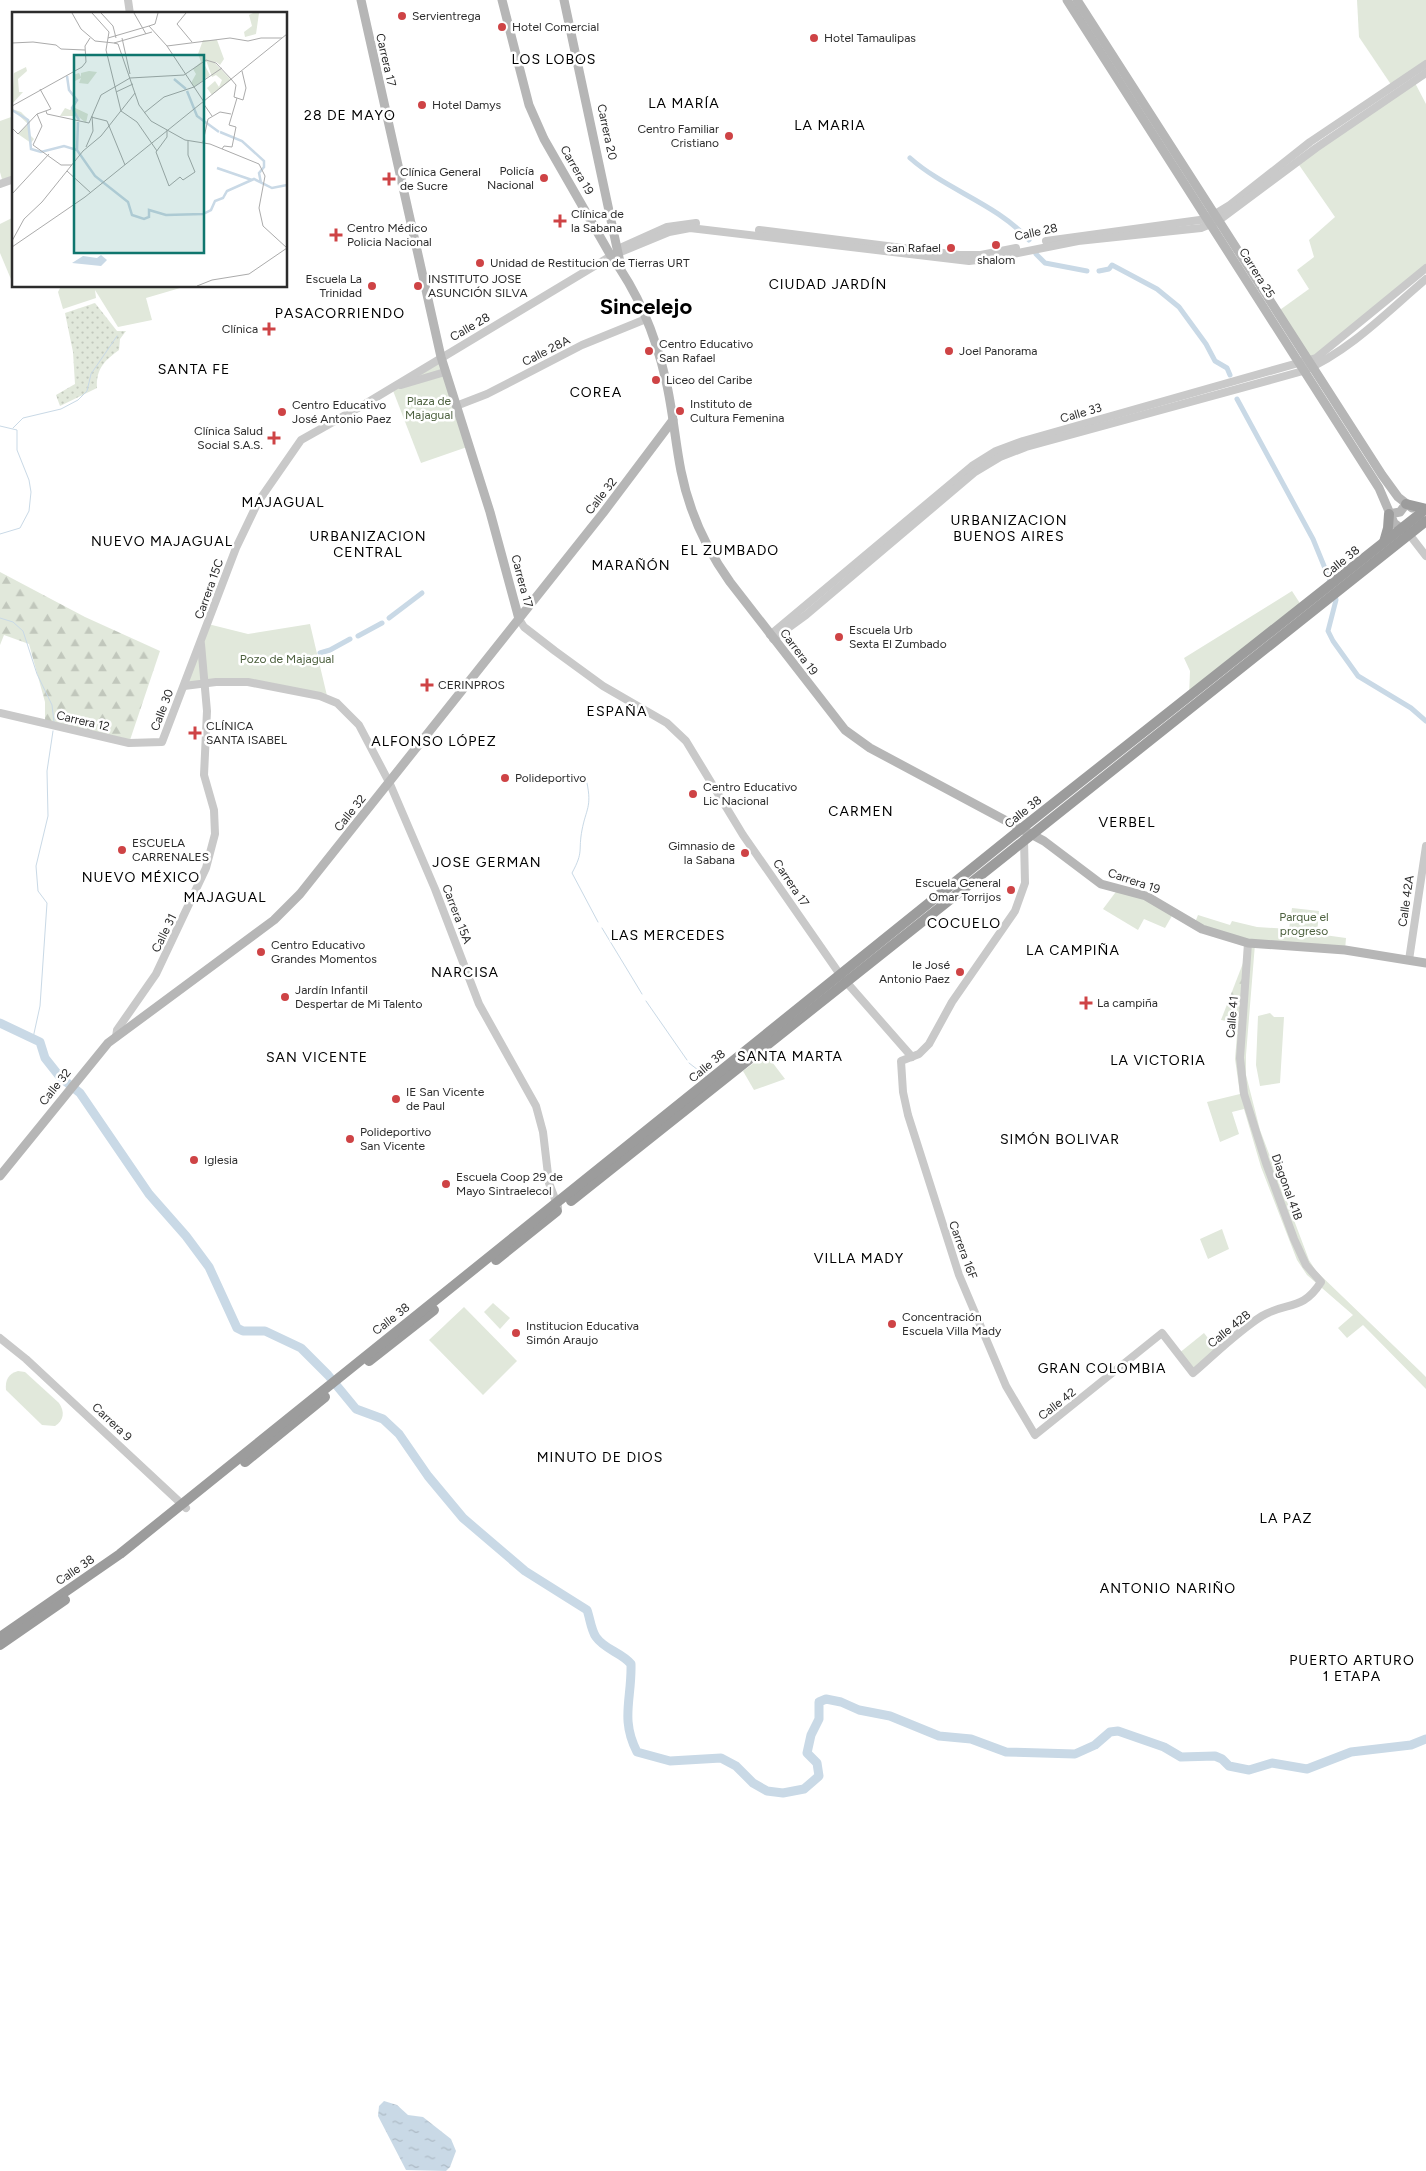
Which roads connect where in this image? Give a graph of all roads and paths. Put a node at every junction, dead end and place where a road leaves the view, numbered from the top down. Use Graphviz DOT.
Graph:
graph roads {
  1 [pos="361,0"];
  2 [pos="502,0"];
  3 [pos="564,0"];
  4 [pos="1068,0"];
  5 [pos="1077,0"];
  6 [pos="1426,64"];
  7 [pos="1426,73"];
  8 [pos="12,180"];
  9 [pos="0,184"];
  10 [pos="1213,220"];
  11 [pos="616,252"];
  12 [pos="1426,268"];
  13 [pos="622,270"];
  14 [pos="1426,279"];
  15 [pos="646,319"];
  16 [pos="441,357"];
  17 [pos="1306,366"];
  18 [pos="445,372"];
  19 [pos="392,388"];
  20 [pos="456,406"];
  21 [pos="673,420"];
  22 [pos="301,440"];
  23 [pos="1406,504"];
  24 [pos="1426,509"];
  25 [pos="1389,514"];
  26 [pos="1422,520"];
  27 [pos="1405,531"];
  28 [pos="1383,544"];
  29 [pos="1426,556"];
  30 [pos="1338,585"];
  31 [pos="519,619"];
  32 [pos="772,637"];
  33 [pos="201,644"];
  34 [pos="191,662"];
  35 [pos="202,666"];
  36 [pos="204,683"];
  37 [pos="184,686"];
  38 [pos="0,713"];
  39 [pos="162,742"];
  40 [pos="390,784"];
  41 [pos="1025,834"];
  42 [pos="1426,846"];
  43 [pos="1248,943"];
  44 [pos="1409,960"];
  45 [pos="1426,963"];
  46 [pos="843,980"];
  47 [pos="116,1036"];
  48 [pos="912,1057"];
  49 [pos="1244,1094"];
  50 [pos="0,1176"];
  51 [pos="558,1206"];
  52 [pos="1321,1282"];
  53 [pos="1162,1333"];
  54 [pos="0,1338"];
  55 [pos="1035,1435"];
  56 [pos="182,1507"];
  57 [pos="0,1637"];
  58 [pos="0,1645"];
  1 -- 16 [label="main road, Carrera 17"];
  2 -- 11 [label="main road, Carrera 19"];
  3 -- 11 [label="main road, Carrera 20"];
  4 -- 10 [label="main road, Carrera 25"];
  5 -- 10 [label="main road, Carrera 25"];
  6 -- 10 [label="street, Calle 28"];
  7 -- 10 [label="street, Calle 28"];
  8 -- 9 [label="street"];
  10 -- 11 [label="street, Calle 28"];
  10 -- 17 [label="main road, Carrera 25"];
  11 -- 13 [label="main road, Carrera 20"];
  11 -- 16 [label="street, Calle 28"];
  12 -- 17 [label="street, Calle 33"];
  13 -- 15 [label="main road, Carrera 19"];
  14 -- 17 [label="street, Calle 33"];
  15 -- 20 [label="street, Calle 28A"];
  15 -- 21 [label="main road, Carrera 19"];
  16 -- 18 [label="main road, Carrera 17"];
  16 -- 19 [label="street, Calle 28"];
  17 -- 23 [label="main road, Carrera 25"];
  17 -- 25 [label="main road, Carrera 25"];
  17 -- 32 [label="street, Calle 33"];
  18 -- 19 [label="street, Calle 28"];
  18 -- 20 [label="main road, Carrera 17"];
  19 -- 22 [label="street, Calle 28"];
  20 -- 31 [label="main road, Carrera 17"];
  21 -- 31 [label="main road, Calle 32"];
  21 -- 32 [label="main road, Carrera 19"];
  22 -- 33 [label="street, Carrera 15C"];
  23 -- 24 [label="highway"];
  23 -- 25 [label="main road"];
  23 -- 26 [label="main road, Carrera 25"];
  24 -- 26 [label="highway, Calle 38"];
  25 -- 27 [label="main road, Carrera 25"];
  25 -- 28 [label="highway"];
  26 -- 27 [label="highway, Calle 38"];
  27 -- 28 [label="highway, Calle 38"];
  27 -- 29 [label="street, Carrera 25"];
  27 -- 30 [label="highway, Calle 38"];
  28 -- 30 [label="highway, Calle 38"];
  30 -- 41 [label="highway, Calle 38"];
  31 -- 40 [label="main road, Calle 32"];
  31 -- 46 [label="street, Carrera 17"];
  32 -- 41 [label="main road, Carrera 19"];
  33 -- 34 [label="street, Carrera 15C"];
  33 -- 35 [label="street, Carrera 15C"];
  34 -- 35 [label="street"];
  34 -- 37 [label="street, Carrera 15C"];
  35 -- 36 [label="street, Carrera 15C"];
  36 -- 37 [label="street"];
  36 -- 40 [label="street, Carrera 15A"];
  36 -- 47 [label="street, Calle 31"];
  37 -- 39 [label="street, Calle 30"];
  38 -- 39 [label="street, Carrera 12"];
  40 -- 47 [label="main road, Calle 32"];
  40 -- 51 [label="street, Carrera 15A"];
  41 -- 43 [label="main road, Carrera 19"];
  41 -- 46 [label="highway, Calle 38"];
  41 -- 48 [label="street"];
  42 -- 44 [label="street, Calle 42A"];
  43 -- 44 [label="main road, Carrera 19"];
  43 -- 49 [label="street, Calle 41"];
  44 -- 45 [label="main road, Carrera 19"];
  46 -- 48 [label="street, Carrera 17"];
  46 -- 51 [label="highway, Calle 38"];
  47 -- 50 [label="main road, Calle 32"];
  48 -- 55 [label="street, Carrera 16F"];
  49 -- 52 [label="street, Diagonal 41B"];
  51 -- 56 [label="highway, Calle 38"];
  52 -- 53 [label="street, Calle 42B"];
  53 -- 55 [label="street, Calle 42"];
  54 -- 56 [label="street, Carrera 9"];
  56 -- 57 [label="highway, Calle 38"];
  56 -- 58 [label="highway, Calle 38"];
}
